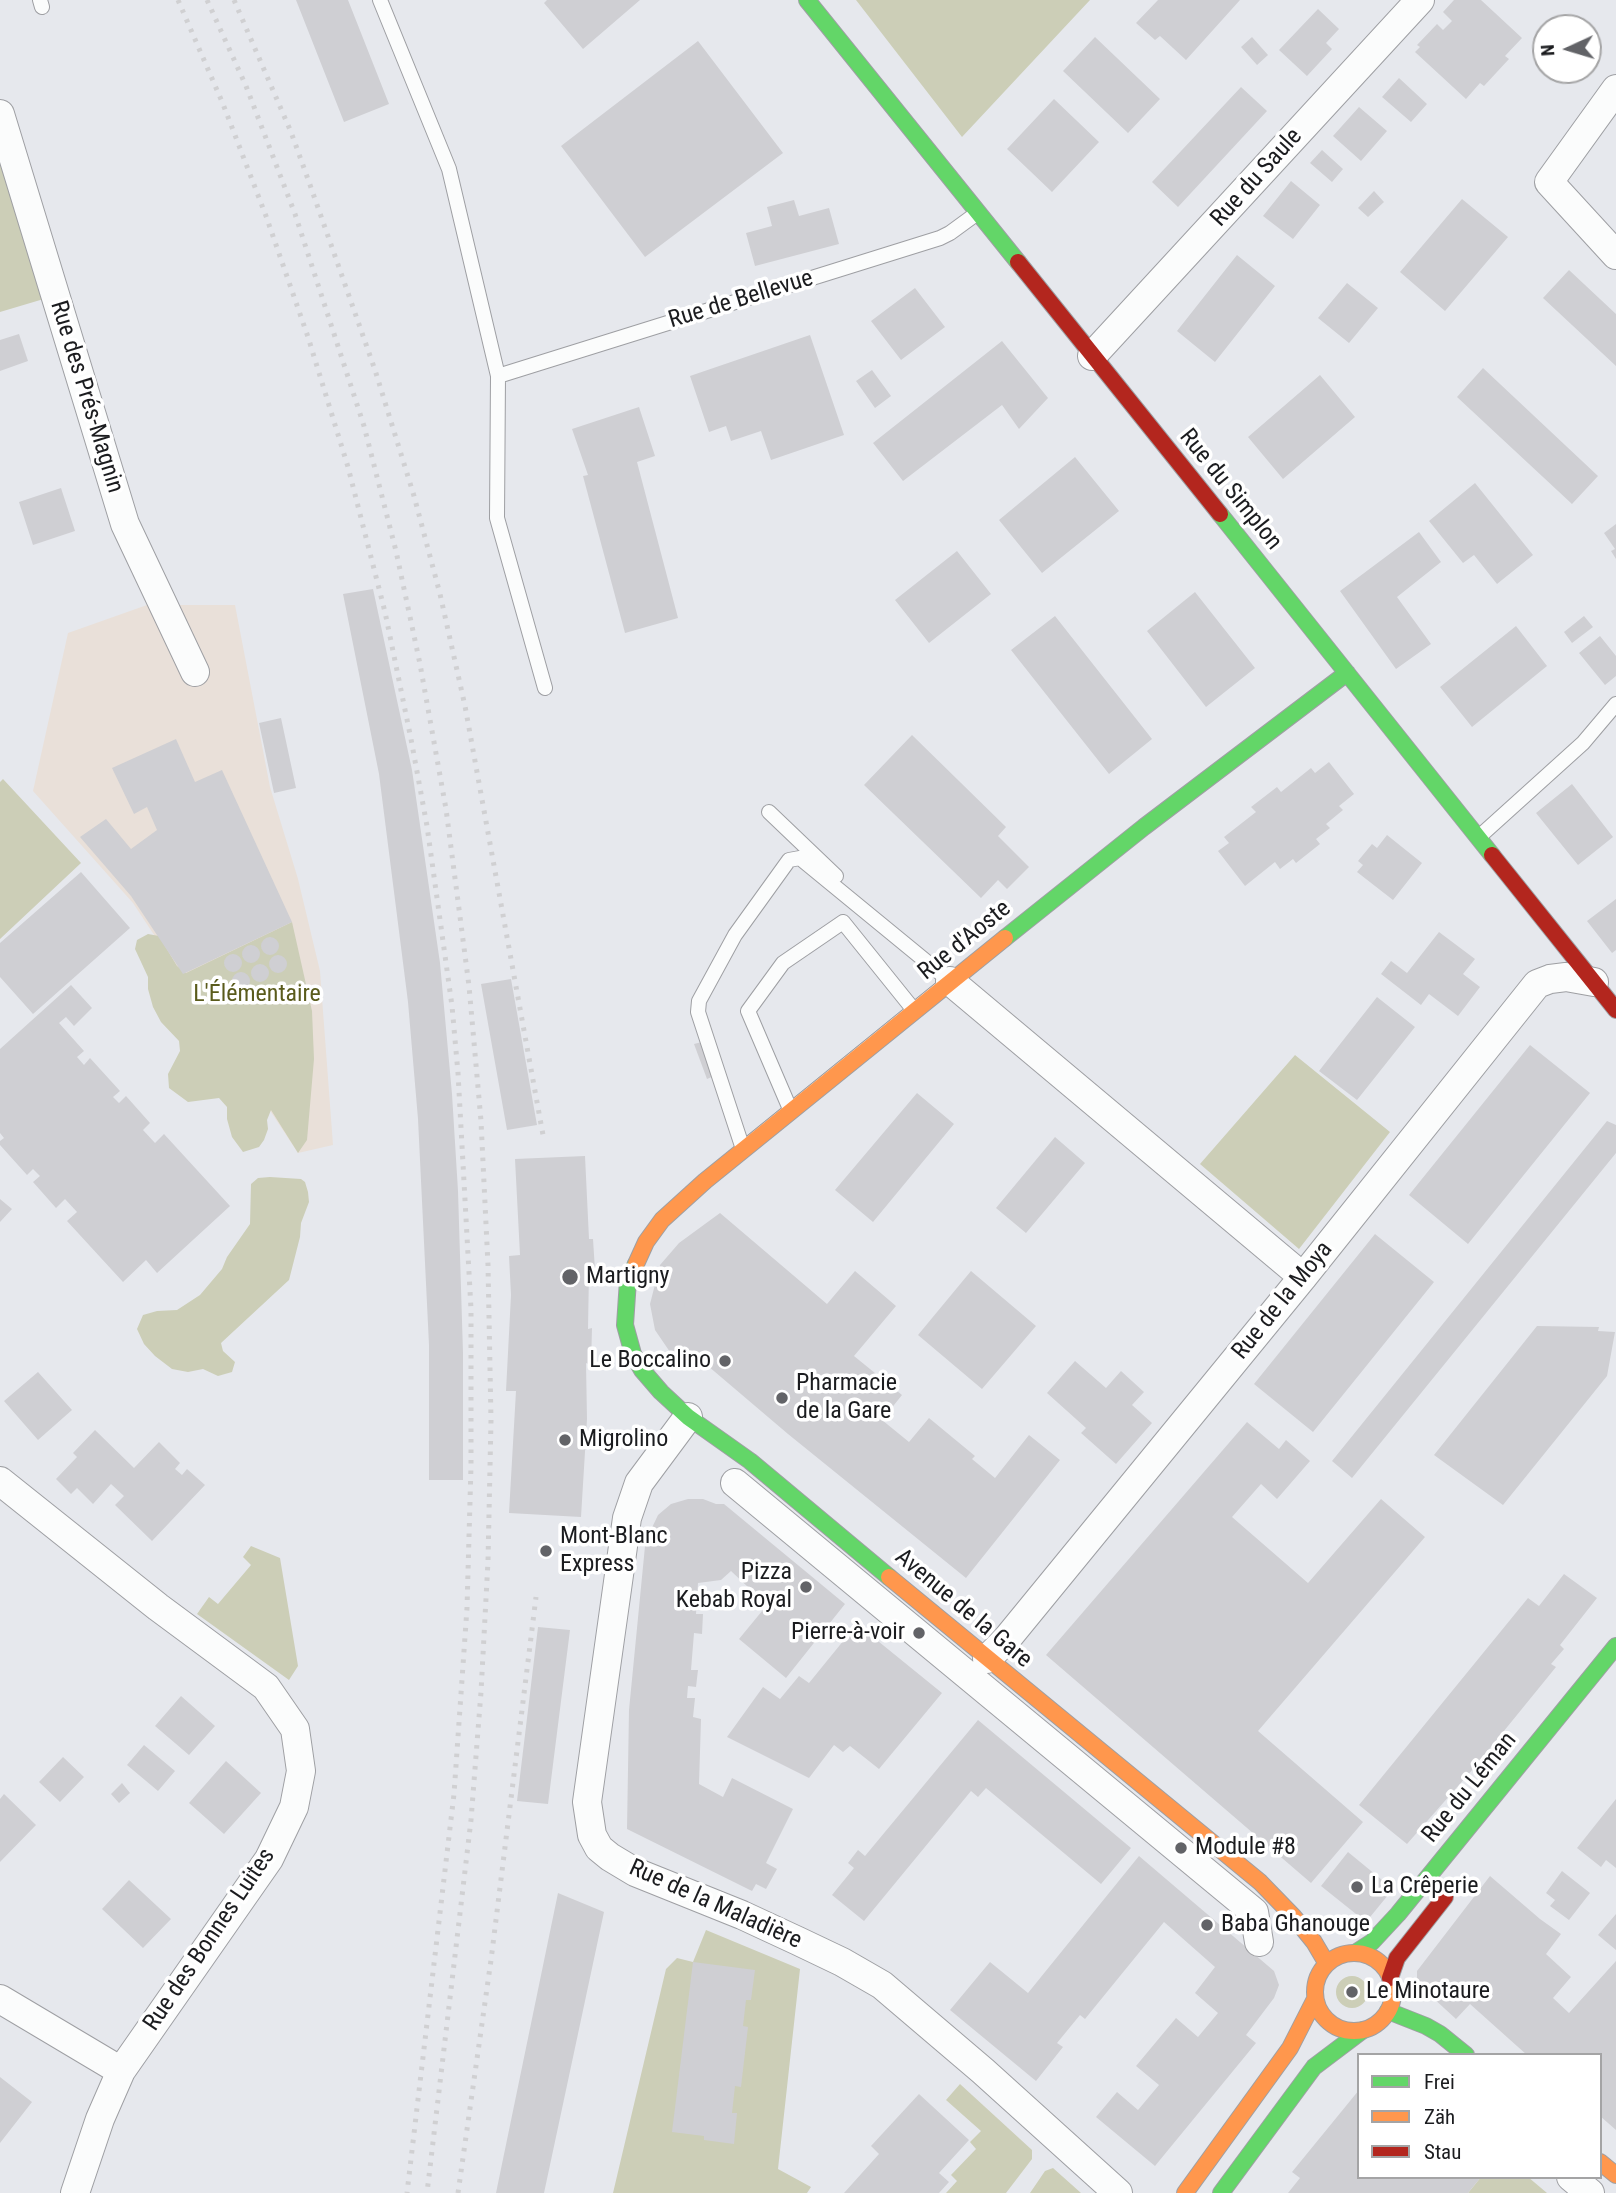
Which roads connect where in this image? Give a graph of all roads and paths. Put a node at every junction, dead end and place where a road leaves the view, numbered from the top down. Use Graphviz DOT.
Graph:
graph roads {
  1 [pos="380,0"];
  2 [pos="807,0"];
  3 [pos="1420,0"];
  4 [pos="1616,89"];
  5 [pos="0,114"];
  6 [pos="977,213"];
  7 [pos="1616,255"];
  8 [pos="1092,356"];
  9 [pos="498,376"];
  10 [pos="195,672"];
  11 [pos="1347,673"];
  12 [pos="545,688"];
  13 [pos="1616,704"];
  14 [pos="769,812"];
  15 [pos="1479,837"];
  16 [pos="950,981"];
  17 [pos="1594,982"];
  18 [pos="914,1010"];
  19 [pos="1616,1010"];
  20 [pos="791,1111"];
  21 [pos="743,1149"];
  22 [pos="633,1267"];
  23 [pos="1303,1277"];
  24 [pos="688,1417"];
  25 [pos="0,1481"];
  26 [pos="736,1483"];
  27 [pos="1616,1646"];
  28 [pos="987,1659"];
  29 [pos="1452,1889"];
  30 [pos="1259,1942"];
  31 [pos="1355,1954"];
  32 [pos="1327,1964"];
  33 [pos="1390,1978"];
  34 [pos="0,1999"];
  35 [pos="1315,2000"];
  36 [pos="1388,2011"];
  37 [pos="1363,2030"];
  38 [pos="1463,2053"];
  39 [pos="121,2071"];
  40 [pos="1602,2164"];
  41 [pos="1616,2175"];
  42 [pos="1573,2179"];
  43 [pos="75,2193"];
  44 [pos="1118,2193"];
  45 [pos="1185,2193"];
  46 [pos="1221,2193"];
  47 [pos="1590,2193"];
  1 -- 9 [label="lane"];
  2 -- 6 [label="main road, Rue du Simplon"];
  3 -- 8 [label="street, Rue du Saule"];
  4 -- 7 [label="street"];
  5 -- 10 [label="street, Rue des Prés-Magnin"];
  6 -- 8 [label="main road, Rue du Simplon"];
  6 -- 9 [label="lane, Rue de Bellevue"];
  8 -- 11 [label="main road, Rue du Simplon"];
  9 -- 12 [label="lane"];
  11 -- 15 [label="main road, Rue du Simplon"];
  11 -- 16 [label="main road, Rue d'Aoste"];
  13 -- 15 [label="lane"];
  14 -- 16 [label="lane"];
  15 -- 17 [label="main road, Rue du Simplon"];
  16 -- 18 [label="main road, Rue d'Aoste"];
  16 -- 21 [label="lane"];
  16 -- 21 [label="lane"];
  16 -- 23 [label="street"];
  17 -- 19 [label="main road, Rue du Simplon"];
  17 -- 23 [label="street, Rue de la Moya"];
  18 -- 20 [label="main road, Rue d'Aoste"];
  18 -- 20 [label="lane"];
  20 -- 21 [label="main road, Rue d'Aoste"];
  21 -- 22 [label="main road, Rue d'Aoste"];
  22 -- 24 [label="main road, Avenue de la Gare"];
  23 -- 28 [label="street, Rue de la Moya"];
  24 -- 28 [label="main road, Avenue de la Gare"];
  24 -- 44 [label="street, Rue de la Maladière"];
  25 -- 39 [label="street, Rue des Bonnes Luites"];
  26 -- 30 [label="street"];
  27 -- 31 [label="main road, Rue du Léman"];
  28 -- 32 [label="main road, Avenue de la Gare"];
  29 -- 33 [label="main road"];
  31 -- 32 [label="main road"];
  31 -- 33 [label="main road"];
  32 -- 35 [label="main road"];
  33 -- 36 [label="main road"];
  34 -- 39 [label="street"];
  35 -- 37 [label="main road"];
  35 -- 45 [label="main road"];
  36 -- 37 [label="main road"];
  36 -- 38 [label="main road"];
  37 -- 46 [label="main road"];
  39 -- 43 [label="street, Rue des Bonnes Luites"];
  40 -- 41 [label="main road"];
  42 -- 47 [label="street"];
}
